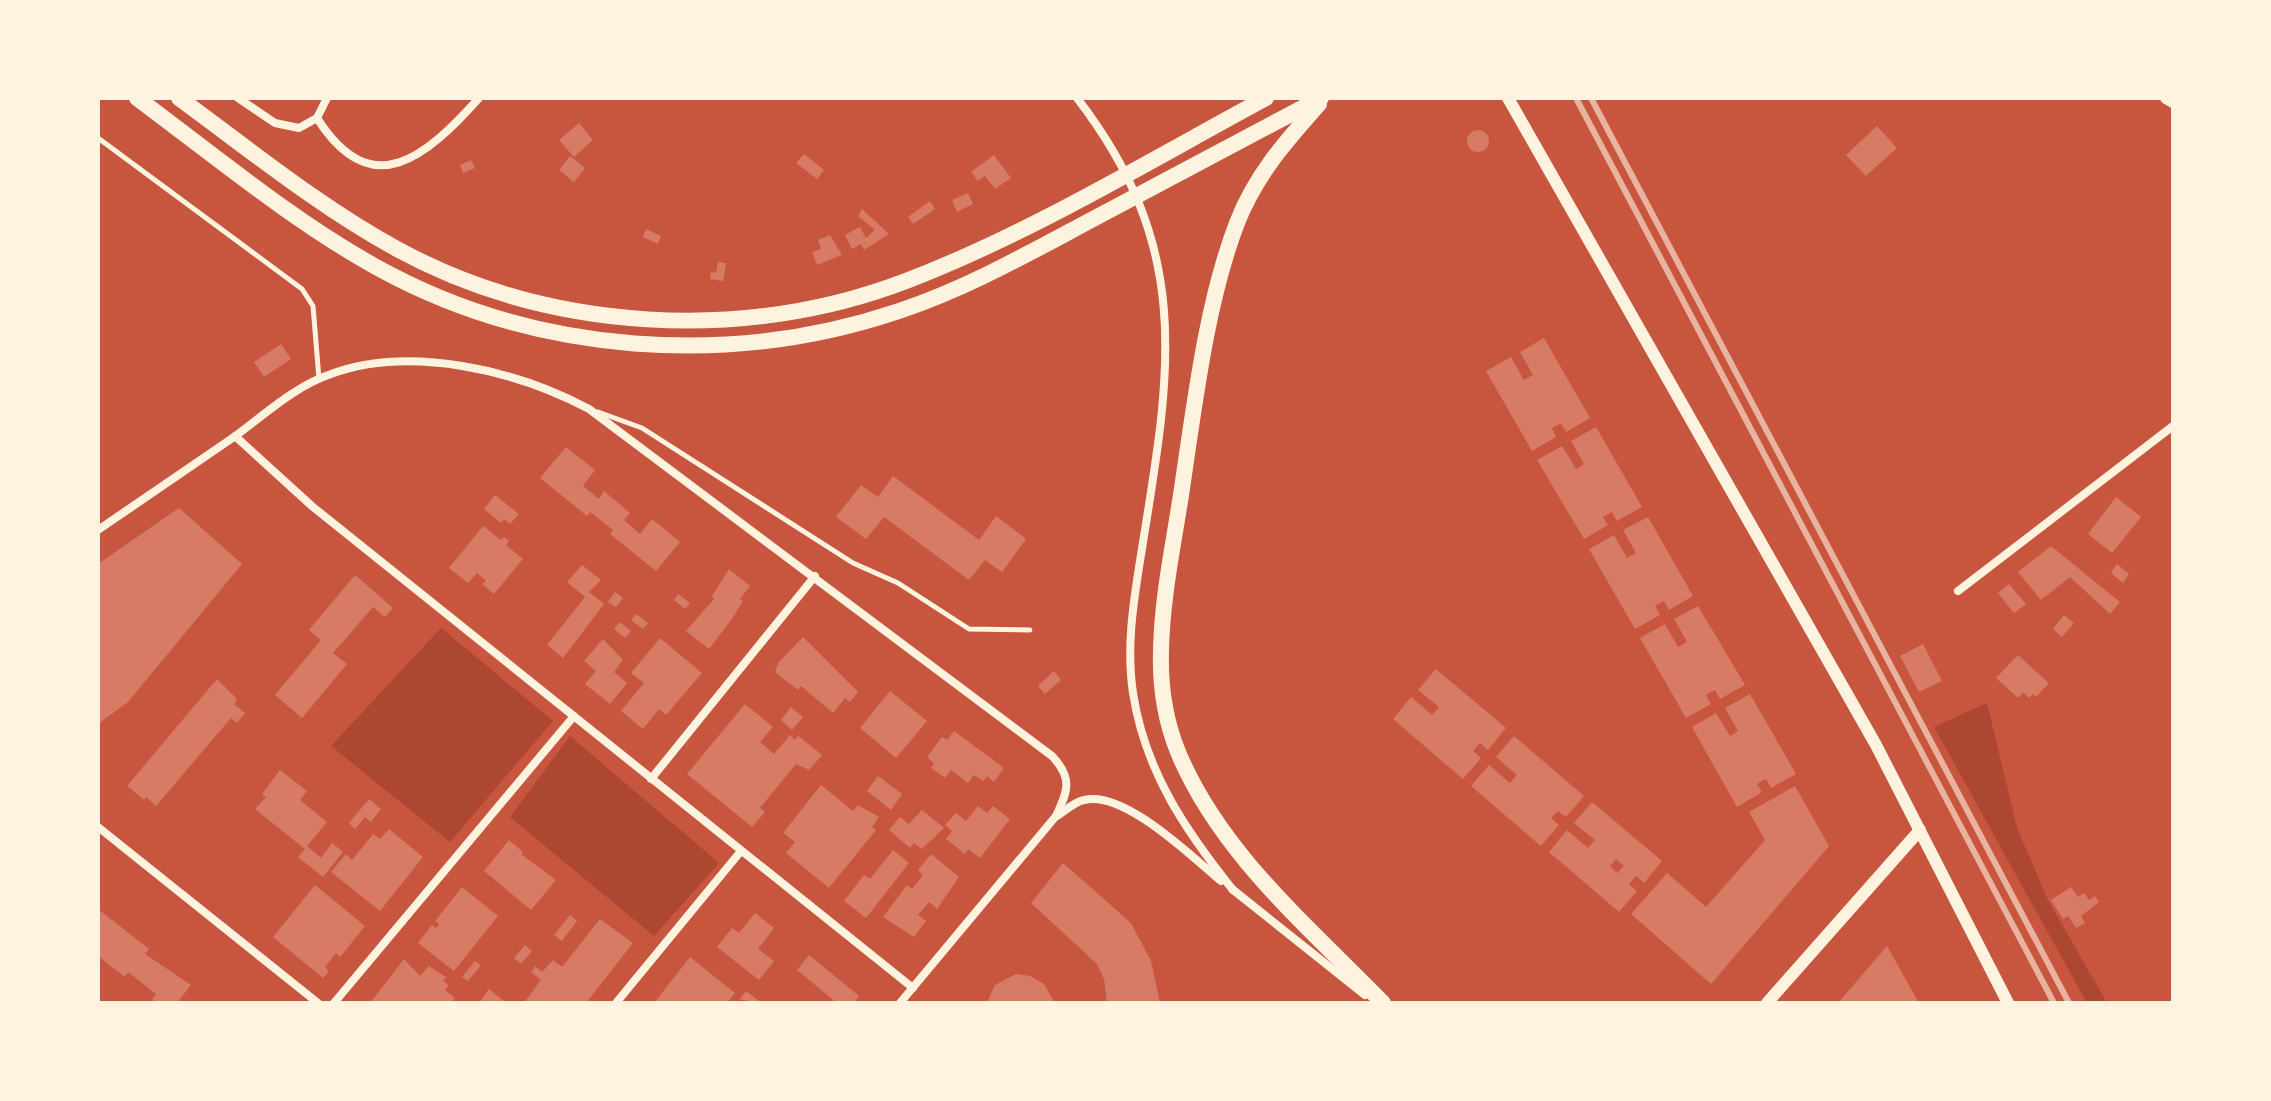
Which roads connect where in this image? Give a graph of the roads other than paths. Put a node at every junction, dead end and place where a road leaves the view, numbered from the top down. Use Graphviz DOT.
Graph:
graph roads {
  1 [pos="137,98"];
  2 [pos="179,98"];
  3 [pos="238,98"];
  4 [pos="327,98"];
  5 [pos="479,98"];
  6 [pos="1077,98"];
  7 [pos="1266,98"];
  8 [pos="1322,98"];
  9 [pos="1508,98"];
  10 [pos="2166,98"];
  11 [pos="2173,102"];
  12 [pos="317,118"];
  13 [pos="98,138"];
  14 [pos="319,379"];
  15 [pos="589,409"];
  16 [pos="2173,426"];
  17 [pos="235,436"];
  18 [pos="98,530"];
  19 [pos="815,576"];
  20 [pos="1958,591"];
  21 [pos="1030,630"];
  22 [pos="574,716"];
  23 [pos="651,779"];
  24 [pos="1056,816"];
  25 [pos="98,827"];
  26 [pos="1920,830"];
  27 [pos="741,851"];
  28 [pos="1233,890"];
  29 [pos="913,988"];
  30 [pos="318,1003"];
  31 [pos="334,1003"];
  32 [pos="616,1003"];
  33 [pos="900,1003"];
  34 [pos="1376,1003"];
  35 [pos="1383,1003"];
  36 [pos="1767,1003"];
  37 [pos="2008,1003"];
  1 -- 8 [label="highway"];
  2 -- 7 [label="highway"];
  3 -- 12 [label="street"];
  4 -- 12 [label="street"];
  5 -- 12 [label="street"];
  6 -- 28 [label="street"];
  8 -- 35 [label="highway"];
  9 -- 26 [label="street"];
  10 -- 11 [label="street"];
  13 -- 14 [label="lane"];
  14 -- 15 [label="street"];
  14 -- 17 [label="street"];
  15 -- 19 [label="street"];
  15 -- 21 [label="lane"];
  16 -- 20 [label="street"];
  17 -- 18 [label="street"];
  17 -- 22 [label="street"];
  19 -- 23 [label="street"];
  19 -- 24 [label="street"];
  22 -- 23 [label="street"];
  22 -- 31 [label="street"];
  23 -- 27 [label="street"];
  24 -- 28 [label="street"];
  24 -- 29 [label="street"];
  25 -- 30 [label="street"];
  26 -- 36 [label="street"];
  26 -- 37 [label="street"];
  27 -- 29 [label="street"];
  27 -- 32 [label="street"];
  28 -- 34 [label="street"];
  29 -- 33 [label="street"];
}
